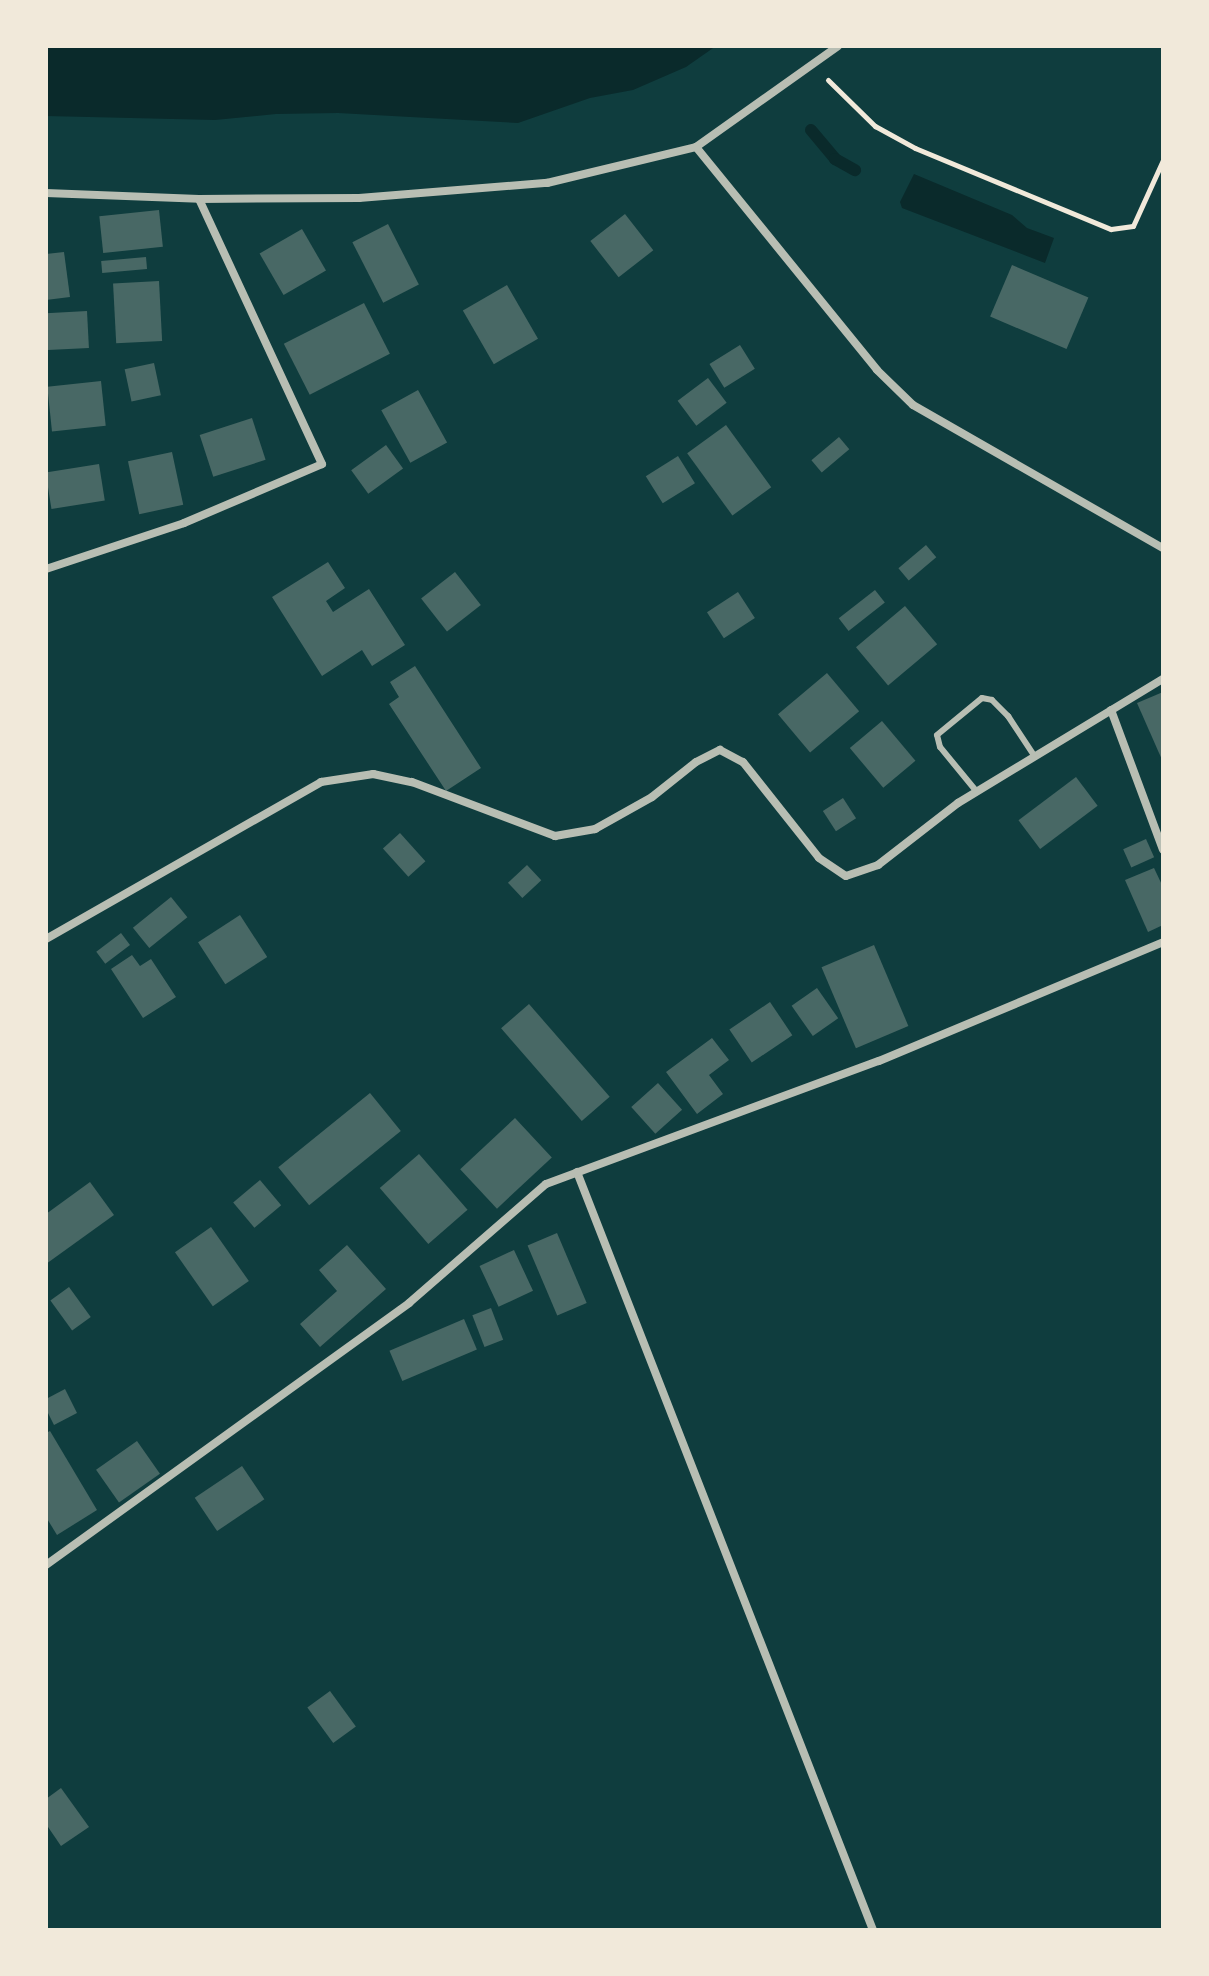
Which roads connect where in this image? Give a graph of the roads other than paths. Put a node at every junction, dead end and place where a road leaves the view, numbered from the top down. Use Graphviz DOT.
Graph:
graph roads {
  1 [pos="838,46"];
  2 [pos="696,147"];
  3 [pos="46,193"];
  4 [pos="199,199"];
  5 [pos="1163,548"];
  6 [pos="46,569"];
  7 [pos="1163,679"];
  8 [pos="1111,710"];
  9 [pos="1035,757"];
  10 [pos="977,792"];
  11 [pos="1163,850"];
  12 [pos="46,939"];
  13 [pos="1163,942"];
  14 [pos="577,1172"];
  15 [pos="46,1565"];
  16 [pos="873,1930"];
  1 -- 2 [label="street"];
  2 -- 4 [label="street"];
  2 -- 5 [label="street"];
  3 -- 4 [label="street"];
  4 -- 6 [label="street"];
  7 -- 8 [label="street"];
  8 -- 9 [label="street"];
  8 -- 11 [label="street"];
  9 -- 10 [label="street"];
  9 -- 10 [label="lane"];
  10 -- 12 [label="street"];
  13 -- 14 [label="street"];
  14 -- 15 [label="street"];
  14 -- 16 [label="street"];
}
